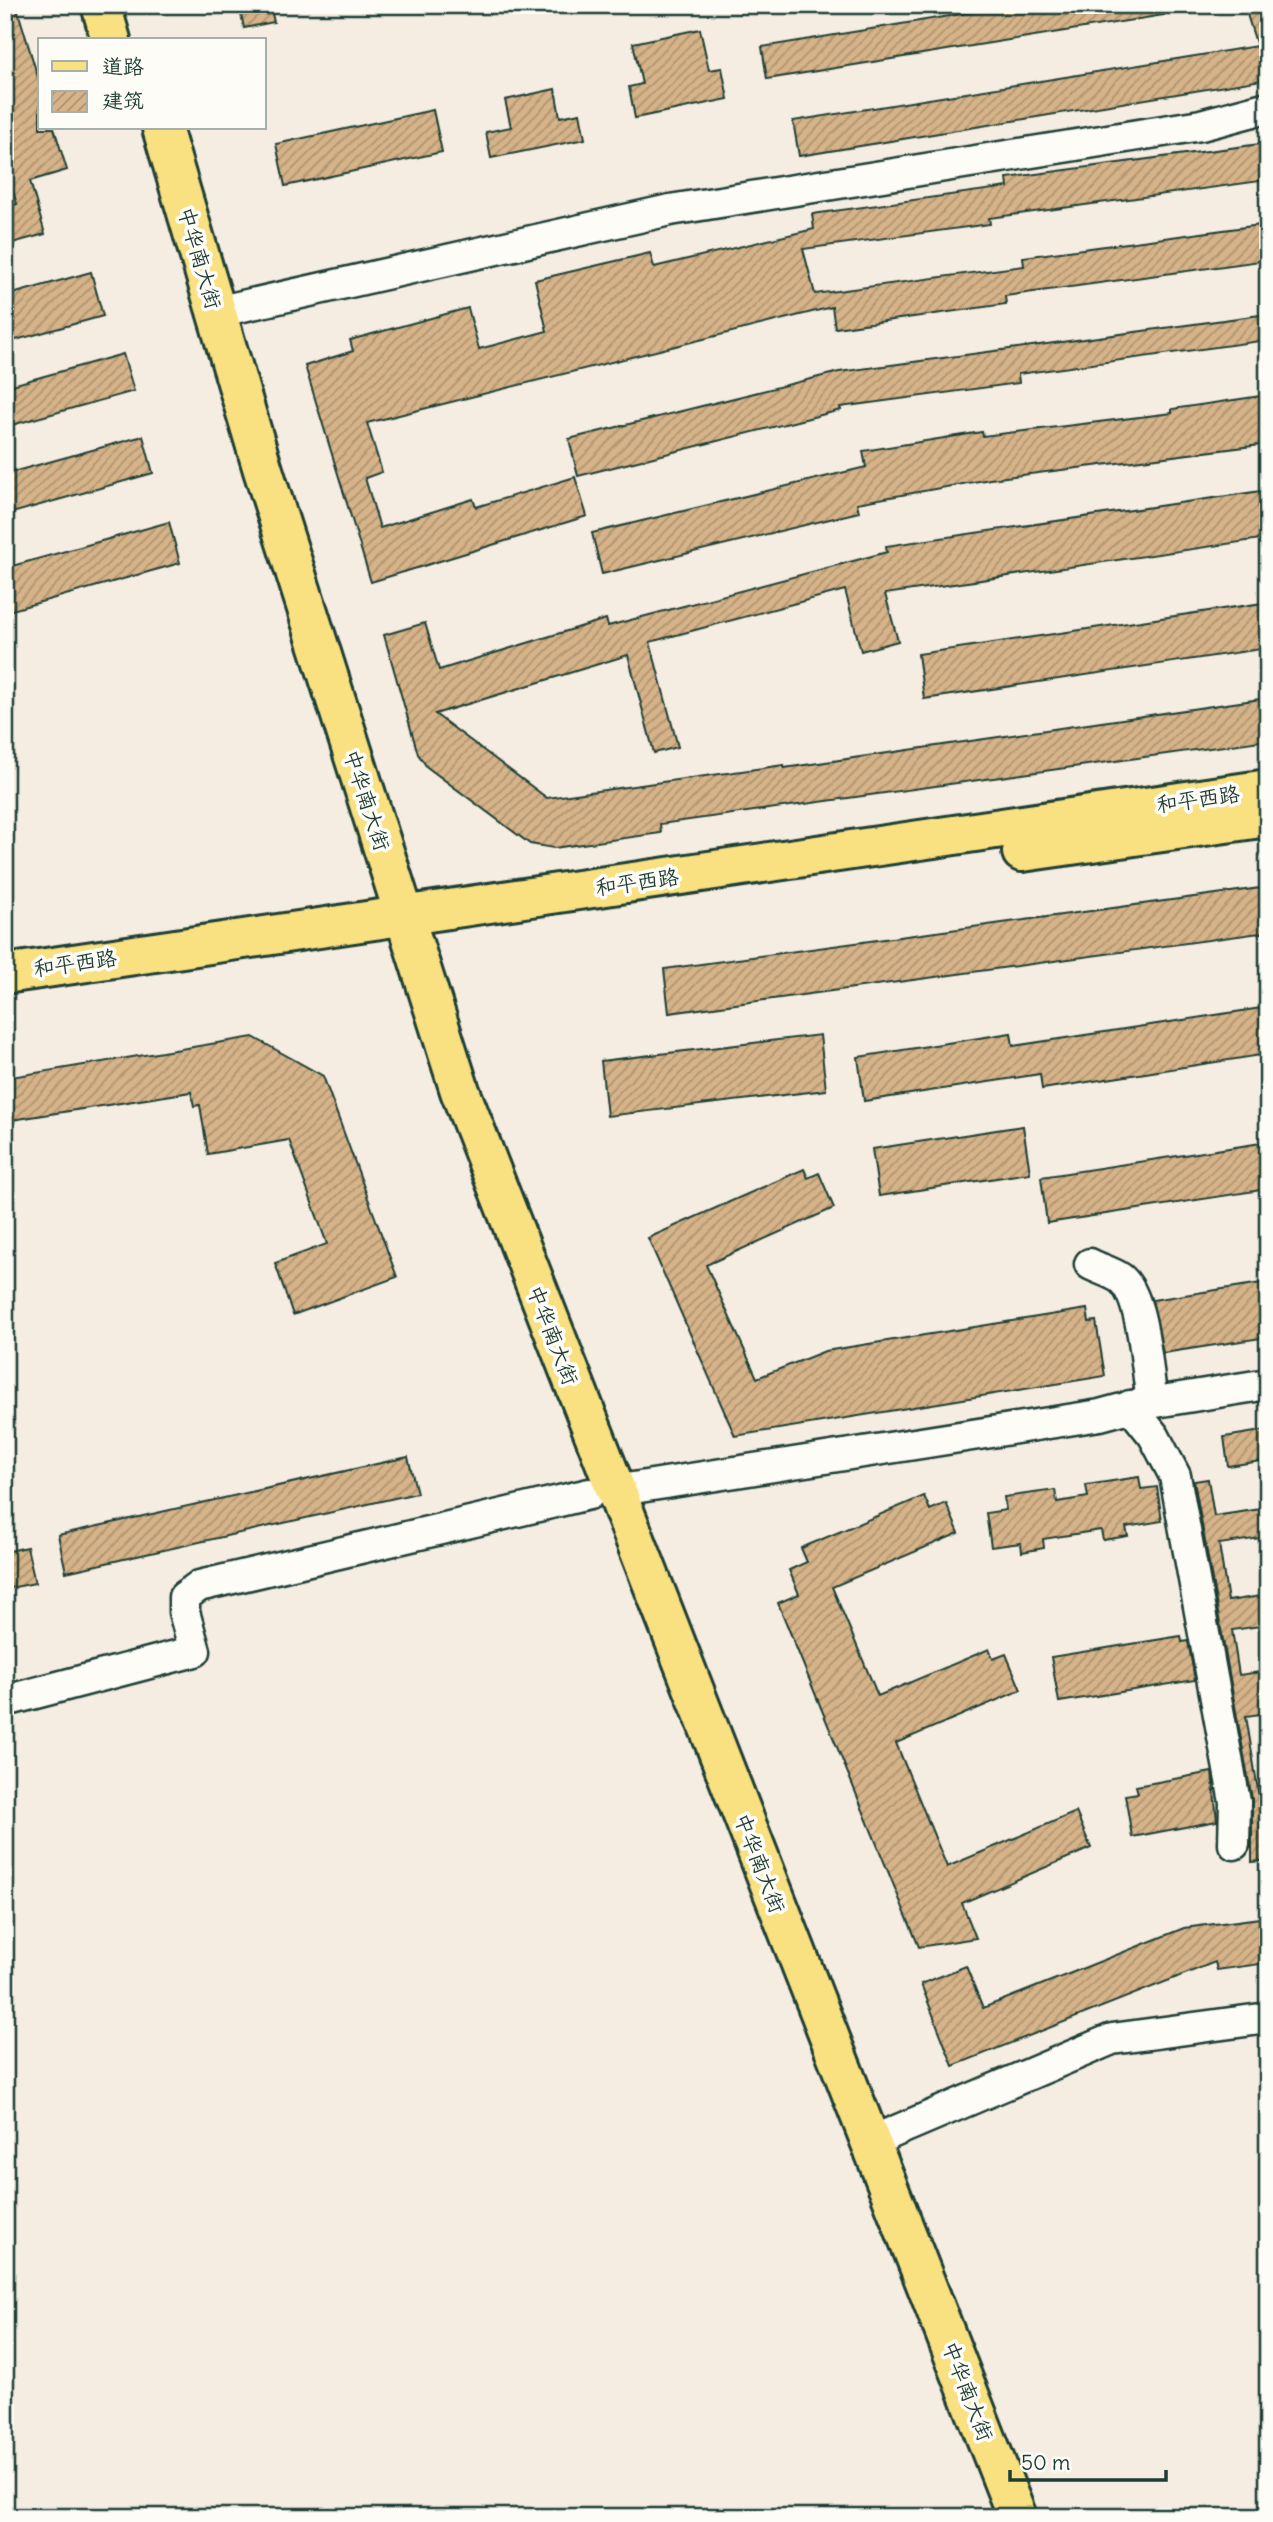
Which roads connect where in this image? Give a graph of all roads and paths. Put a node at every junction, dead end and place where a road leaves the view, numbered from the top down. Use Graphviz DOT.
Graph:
graph roads {
  1 [pos="101,5"];
  2 [pos="126,5"];
  3 [pos="110,38"];
  4 [pos="135,38"];
  5 [pos="1268,107"];
  6 [pos="138,130"];
  7 [pos="163,130"];
  8 [pos="216,312"];
  9 [pos="1268,789"];
  10 [pos="1268,817"];
  11 [pos="396,930"];
  12 [pos="5,974"];
  13 [pos="5,1000"];
  14 [pos="1090,1264"];
  15 [pos="1268,1384"];
  16 [pos="1141,1404"];
  17 [pos="601,1493"];
  18 [pos="5,1701"];
  19 [pos="1234,1844"];
  20 [pos="1268,2018"];
  21 [pos="870,2142"];
  22 [pos="990,2517"];
  23 [pos="1017,2517"];
  1 -- 3 [label="main road"];
  2 -- 4 [label="main road"];
  5 -- 8 [label="street"];
  6 -- 11 [label="main road, 中华南大街"];
  7 -- 8 [label="main road, 中华南大街"];
  8 -- 11 [label="main road, 中华南大街"];
  9 -- 11 [label="main road, 和平西路"];
  10 -- 11 [label="main road, 和平西路"];
  11 -- 12 [label="main road, 和平西路"];
  11 -- 13 [label="main road, 和平西路"];
  11 -- 17 [label="main road, 中华南大街"];
  14 -- 16 [label="street"];
  15 -- 16 [label="street"];
  16 -- 17 [label="street"];
  16 -- 19 [label="street"];
  17 -- 18 [label="street"];
  17 -- 21 [label="main road, 中华南大街"];
  17 -- 22 [label="main road, 中华南大街"];
  20 -- 21 [label="street"];
  21 -- 23 [label="main road, 中华南大街"];
}
